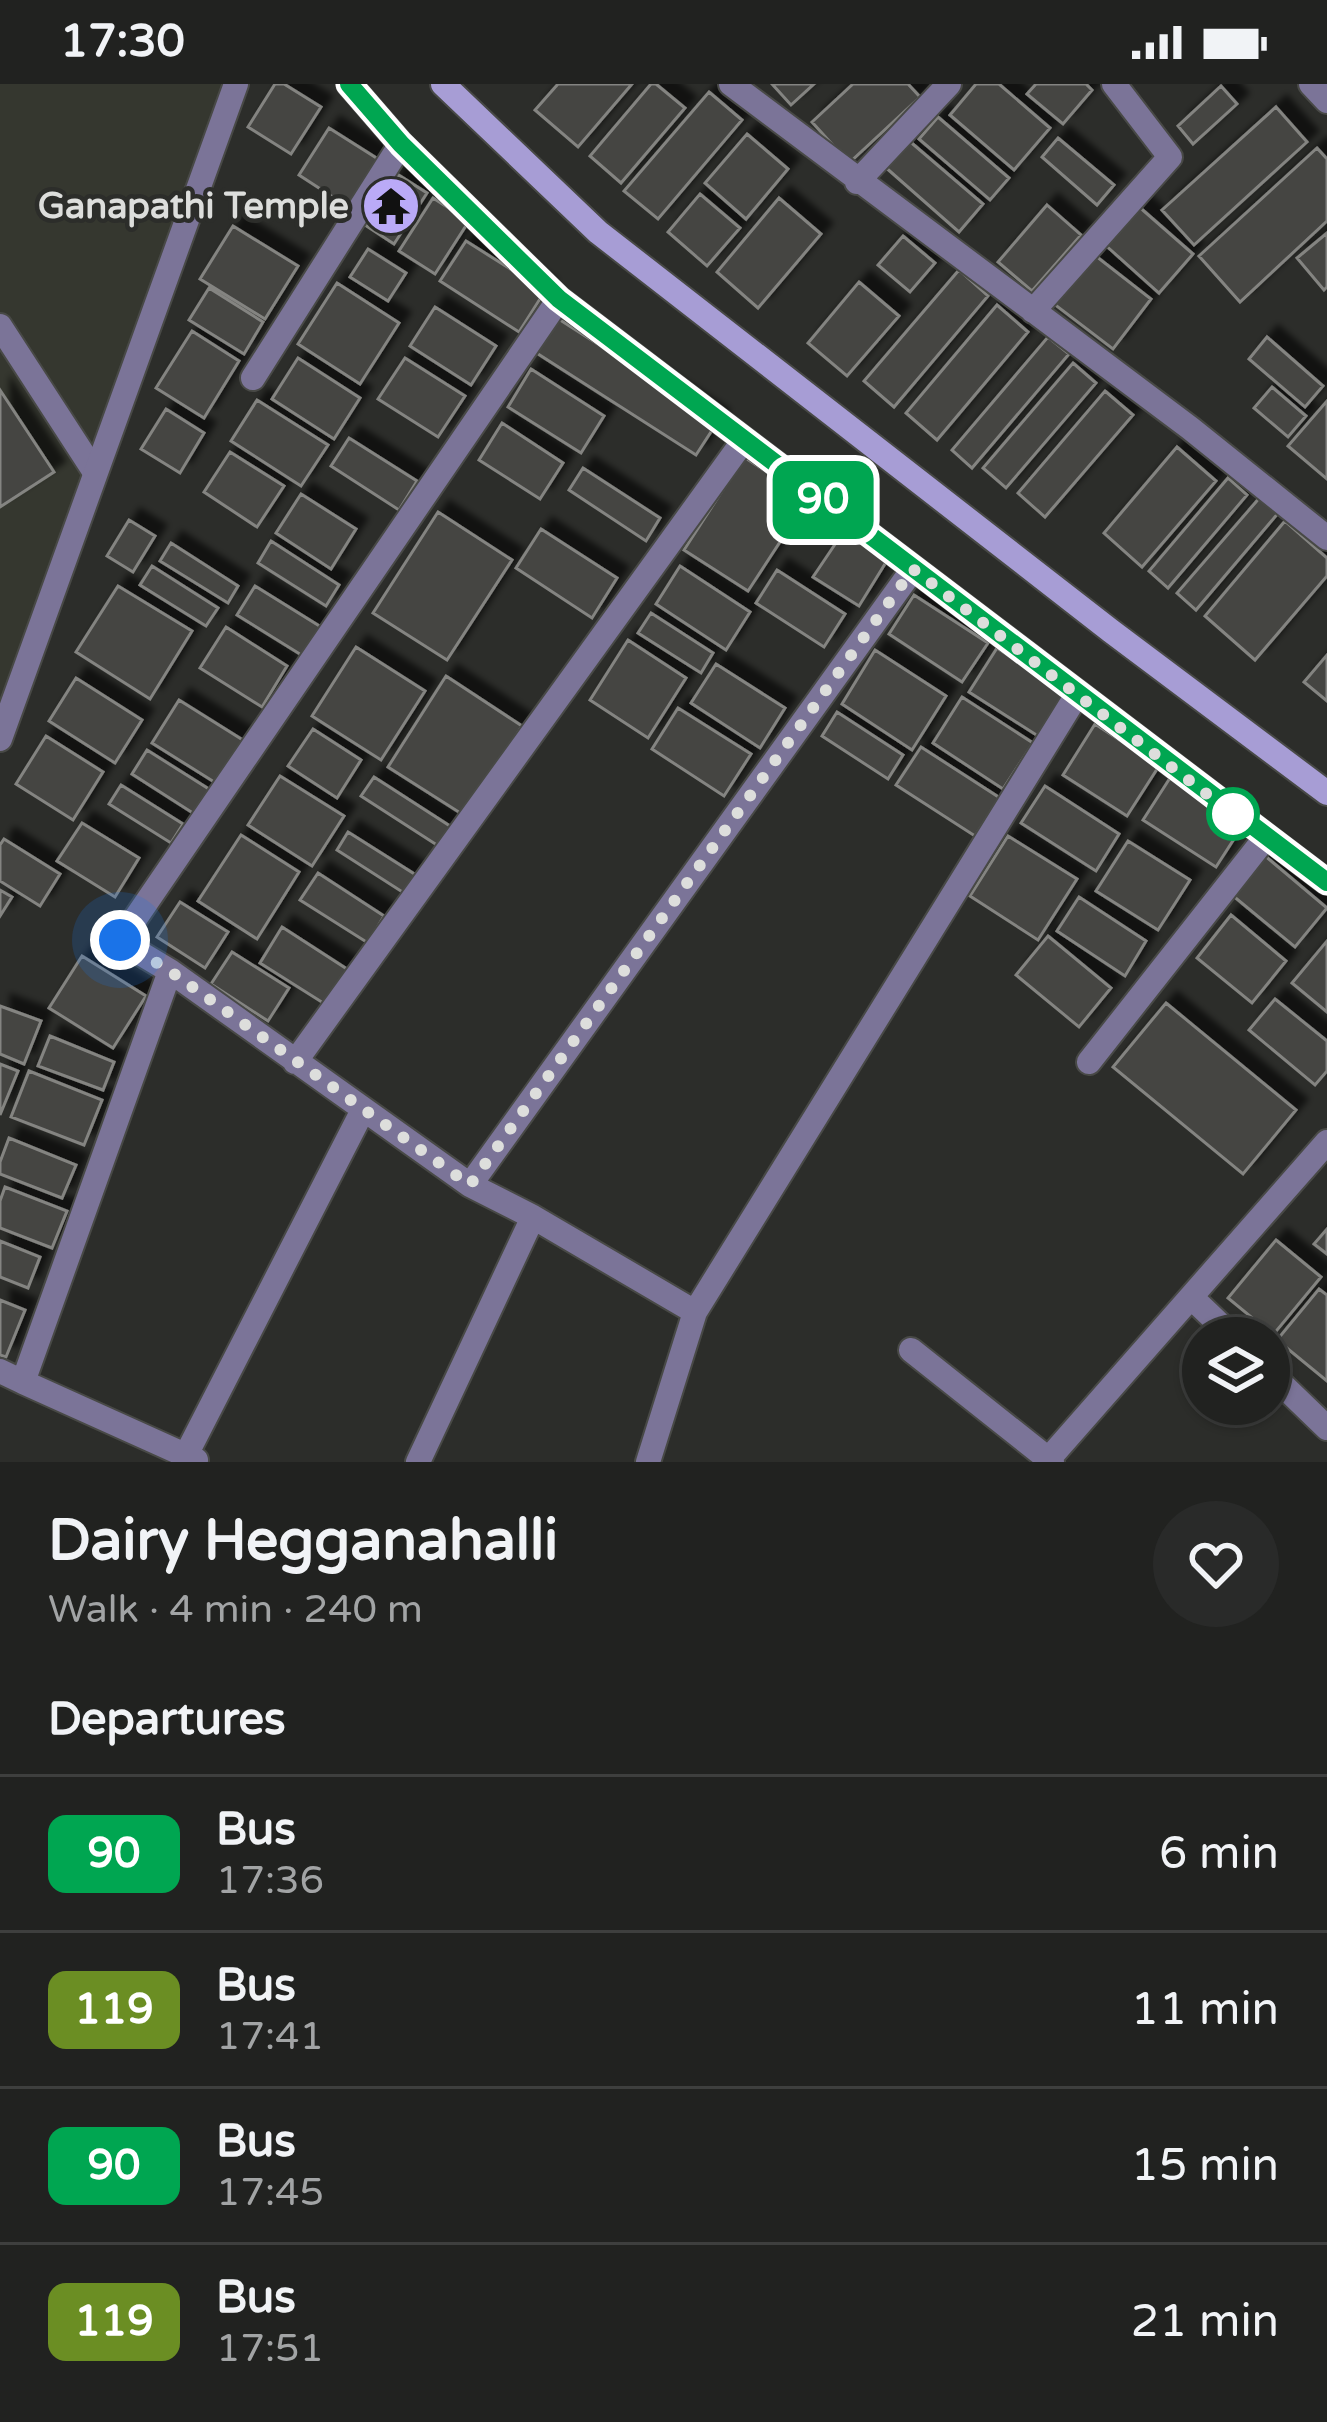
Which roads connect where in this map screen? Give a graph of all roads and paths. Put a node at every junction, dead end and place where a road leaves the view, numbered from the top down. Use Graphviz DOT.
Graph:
graph roads {
  1 [pos="236,84"];
  2 [pos="349,84"];
  3 [pos="443,84"];
  4 [pos="731,84"];
  5 [pos="950,84"];
  6 [pos="1114,84"];
  7 [pos="1311,84"];
  8 [pos="1327,101"];
  9 [pos="401,144"];
  10 [pos="857,182"];
  11 [pos="559,299"];
  12 [pos="1034,311"];
  13 [pos="0,326"];
  14 [pos="9,361"];
  15 [pos="253,378"];
  16 [pos="744,440"];
  17 [pos="94,471"];
  18 [pos="1327,538"];
  19 [pos="913,569"];
  20 [pos="1078,693"];
  21 [pos="0,739"];
  22 [pos="1327,793"];
  23 [pos="1266,837"];
  24 [pos="1327,882"];
  25 [pos="170,971"];
  26 [pos="1089,1061"];
  27 [pos="295,1062"];
  28 [pos="363,1110"];
  29 [pos="1325,1147"];
  30 [pos="470,1185"];
  31 [pos="533,1217"];
  32 [pos="1191,1297"];
  33 [pos="695,1312"];
  34 [pos="1212,1317"];
  35 [pos="910,1350"];
  36 [pos="12,1377"];
  37 [pos="1290,1392"];
  38 [pos="1327,1428"];
  39 [pos="194,1459"];
  40 [pos="1049,1461"];
  41 [pos="418,1462"];
  42 [pos="648,1462"];
  1 -- 17 [label="street"];
  2 -- 9 [label="main road"];
  3 -- 22 [label="main road"];
  4 -- 10 [label="street"];
  5 -- 10 [label="street"];
  6 -- 12 [label="street"];
  7 -- 8 [label="street"];
  9 -- 11 [label="main road"];
  9 -- 15 [label="street"];
  10 -- 12 [label="street"];
  11 -- 16 [label="main road"];
  11 -- 25 [label="street"];
  12 -- 18 [label="street"];
  13 -- 14 [label="street"];
  14 -- 17 [label="street"];
  16 -- 19 [label="main road"];
  16 -- 27 [label="street"];
  17 -- 21 [label="street"];
  19 -- 20 [label="main road"];
  19 -- 30 [label="street"];
  20 -- 23 [label="main road"];
  20 -- 33 [label="street"];
  23 -- 24 [label="main road"];
  23 -- 26 [label="street"];
  25 -- 27 [label="street"];
  25 -- 36 [label="street"];
  27 -- 28 [label="street"];
  28 -- 30 [label="street"];
  28 -- 39 [label="street"];
  29 -- 32 [label="street"];
  30 -- 31 [label="street"];
  31 -- 33 [label="street"];
  31 -- 41 [label="street"];
  32 -- 34 [label="street"];
  32 -- 40 [label="street"];
  33 -- 42 [label="street"];
  35 -- 40 [label="street"];
  36 -- 39 [label="street"];
  37 -- 38 [label="street"];
}
